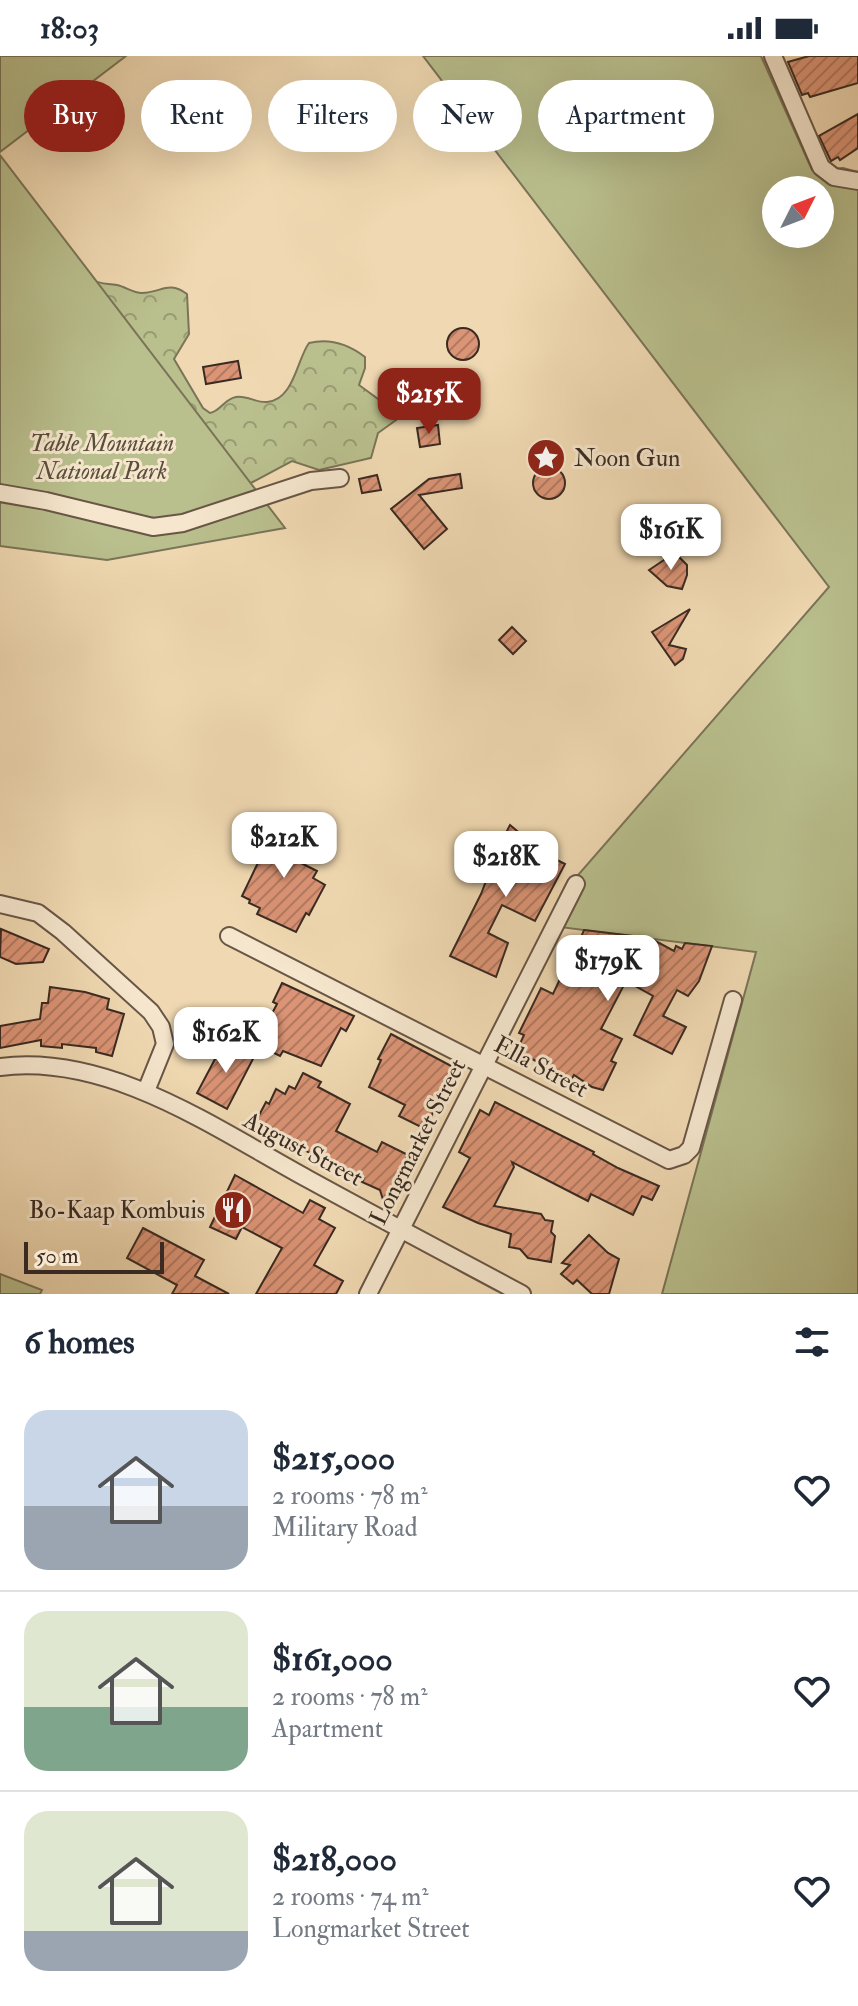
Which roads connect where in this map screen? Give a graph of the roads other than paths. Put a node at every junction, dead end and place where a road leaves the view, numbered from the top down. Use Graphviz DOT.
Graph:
graph roads {
  1 [pos="773,56"];
  2 [pos="858,181"];
  3 [pos="340,478"];
  4 [pos="0,493"];
  5 [pos="576,884"];
  6 [pos="0,904"];
  7 [pos="229,936"];
  8 [pos="733,1000"];
  9 [pos="484,1064"];
  10 [pos="0,1067"];
  11 [pos="146,1091"];
  12 [pos="400,1229"];
  13 [pos="368,1294"];
  14 [pos="522,1294"];
  1 -- 2 [label="street"];
  3 -- 4 [label="street"];
  5 -- 9 [label="street, Longmarket Street"];
  6 -- 11 [label="street"];
  7 -- 9 [label="street, Ella Street"];
  8 -- 9 [label="street, Ella Street"];
  9 -- 12 [label="street, Longmarket Street"];
  10 -- 11 [label="street, August Street"];
  11 -- 12 [label="street, August Street"];
  12 -- 13 [label="street, Longmarket Street"];
  12 -- 14 [label="street, August Street"];
}
